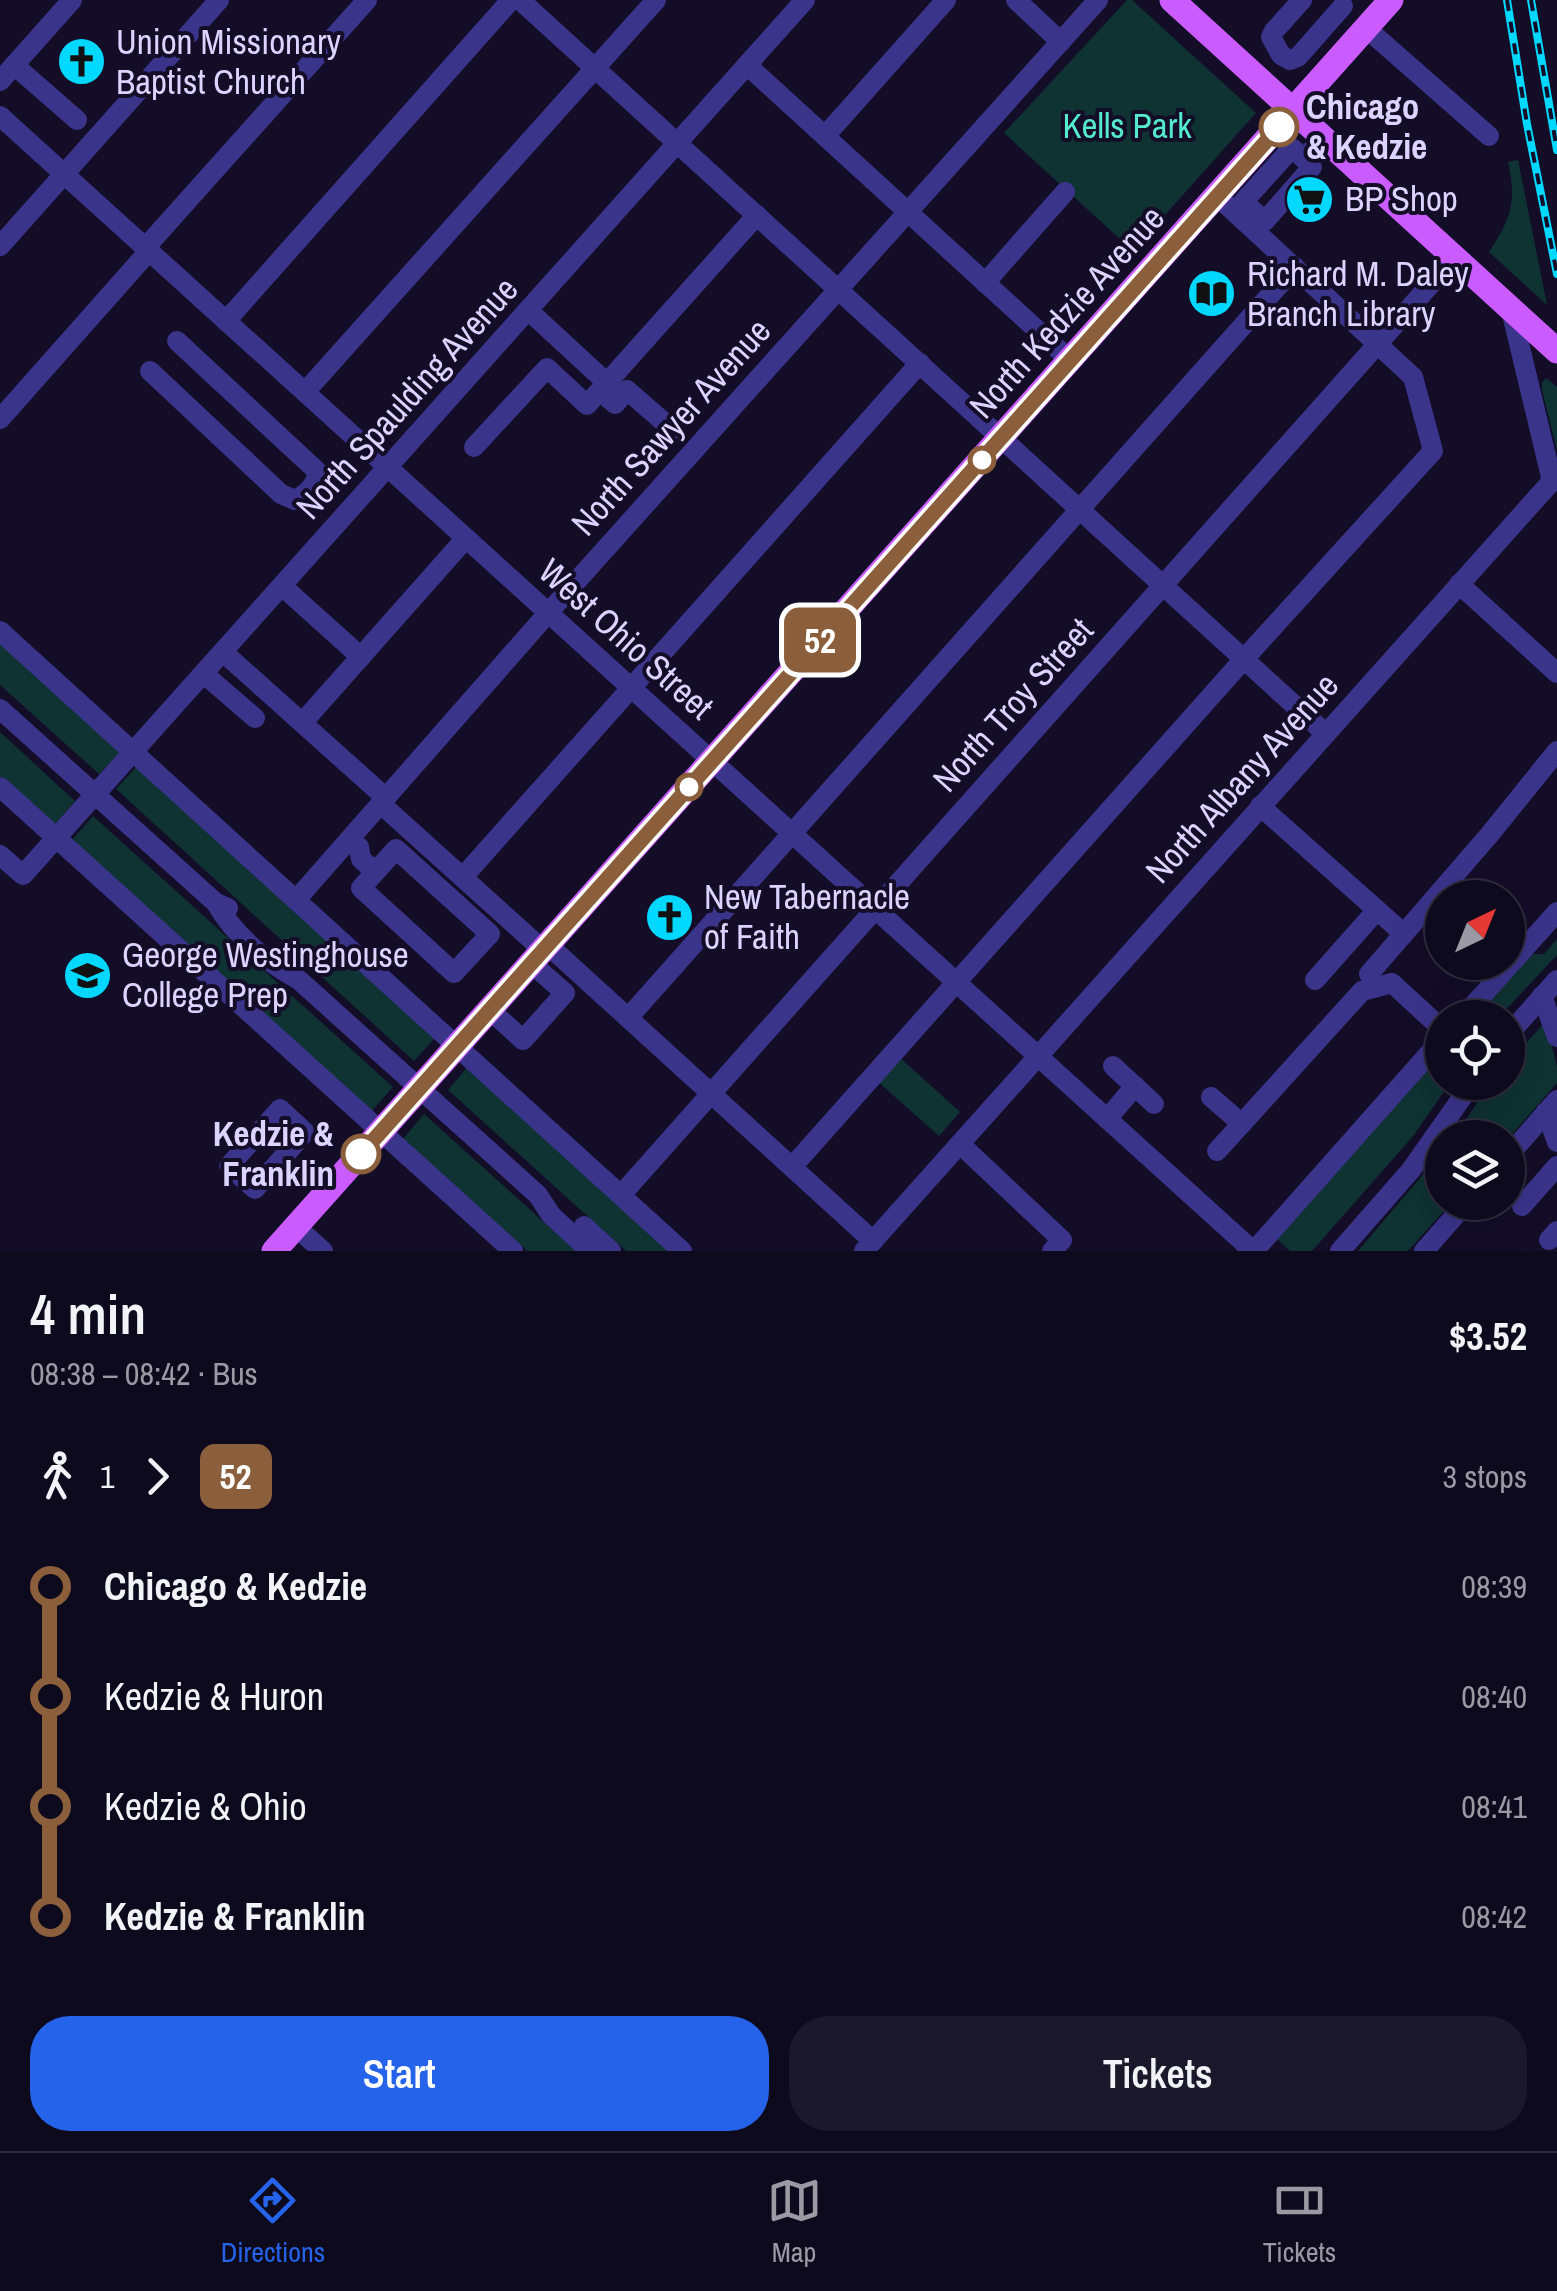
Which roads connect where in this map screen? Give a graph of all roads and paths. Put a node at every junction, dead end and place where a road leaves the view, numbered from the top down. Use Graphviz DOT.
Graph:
graph roads {
  1 [pos="72,0"];
  2 [pos="220,0"];
  3 [pos="368,0"];
  4 [pos="512,0"];
  5 [pos="520,0"];
  6 [pos="656,0"];
  7 [pos="805,0"];
  8 [pos="946,0"];
  9 [pos="1016,0"];
  10 [pos="1098,0"];
  11 [pos="1172,0"];
  12 [pos="1302,0"];
  13 [pos="1391,0"];
  14 [pos="1342,6"];
  15 [pos="1366,28"];
  16 [pos="1061,42"];
  17 [pos="14,65"];
  18 [pos="747,65"];
  19 [pos="595,68"];
  20 [pos="0,81"];
  21 [pos="1294,110"];
  22 [pos="0,116"];
  23 [pos="78,120"];
  24 [pos="824,136"];
  25 [pos="1488,136"];
  26 [pos="1323,138"];
  27 [pos="678,143"];
  28 [pos="64,174"];
  29 [pos="1275,183"];
  30 [pos="1065,192"];
  31 [pos="1217,196"];
  32 [pos="908,212"];
  33 [pos="757,215"];
  34 [pos="0,246"];
  35 [pos="147,249"];
  36 [pos="1454,258"];
  37 [pos="1295,268"];
  38 [pos="986,283"];
  39 [pos="839,289"];
  40 [pos="528,310"];
  41 [pos="1512,310"];
  42 [pos="226,321"];
  43 [pos="177,341"];
  44 [pos="1378,344"];
  45 [pos="1557,352"];
  46 [pos="1070,360"];
  47 [pos="920,363"];
  48 [pos="150,371"];
  49 [pos="603,387"];
  50 [pos="304,392"];
  51 [pos="0,419"];
  52 [pos="672,430"];
  53 [pos="1002,437"];
  54 [pos="474,448"];
  55 [pos="388,468"];
  56 [pos="1081,510"];
  57 [pos="466,538"];
  58 [pos="1459,584"];
  59 [pos="1163,585"];
  60 [pos="282,586"];
  61 [pos="548,613"];
  62 [pos="0,631"];
  63 [pos="223,652"];
  64 [pos="361,657"];
  65 [pos="1244,658"];
  66 [pos="1557,673"];
  67 [pos="204,674"];
  68 [pos="631,688"];
  69 [pos="0,709"];
  70 [pos="255,718"];
  71 [pos="303,722"];
  72 [pos="1325,733"];
  73 [pos="1557,751"];
  74 [pos="134,752"];
  75 [pos="712,761"];
  76 [pos="0,787"];
  77 [pos="95,795"];
  78 [pos="383,801"];
  79 [pos="1260,806"];
  80 [pos="792,834"];
  81 [pos="56,838"];
  82 [pos="354,843"];
  83 [pos="0,855"];
  84 [pos="380,866"];
  85 [pos="462,877"];
  86 [pos="296,900"];
  87 [pos="876,909"];
  88 [pos="1377,910"];
  89 [pos="1557,912"];
  90 [pos="1404,934"];
  91 [pos="541,953"];
  92 [pos="1368,974"];
  93 [pos="1316,980"];
  94 [pos="1557,980"];
  95 [pos="956,982"];
  96 [pos="1542,996"];
  97 [pos="1478,1000"];
  98 [pos="490,1010"];
  99 [pos="1425,1013"];
  100 [pos="1525,1016"];
  101 [pos="628,1018"];
  102 [pos="1557,1037"];
  103 [pos="457,1046"];
  104 [pos="1038,1056"];
  105 [pos="1425,1058"];
  106 [pos="1113,1066"];
  107 [pos="1134,1086"];
  108 [pos="420,1088"];
  109 [pos="711,1094"];
  110 [pos="1211,1096"];
  111 [pos="1461,1100"];
  112 [pos="1154,1104"];
  113 [pos="1552,1106"];
  114 [pos="1107,1119"];
  115 [pos="1242,1124"];
  116 [pos="381,1132"];
  117 [pos="1525,1137"];
  118 [pos="1557,1142"];
  119 [pos="960,1144"];
  120 [pos="1217,1151"];
  121 [pos="792,1166"];
  122 [pos="1557,1166"];
  123 [pos="538,1194"];
  124 [pos="621,1195"];
  125 [pos="1525,1203"];
  126 [pos="1451,1220"];
  127 [pos="296,1226"];
  128 [pos="870,1247"];
  129 [pos="274,1251"];
  130 [pos="323,1251"];
  131 [pos="513,1251"];
  132 [pos="590,1251"];
  133 [pos="611,1251"];
  134 [pos="682,1251"];
  135 [pos="1052,1251"];
  136 [pos="1254,1251"];
  137 [pos="1340,1251"];
  138 [pos="1424,1251"];
  1 -- 17 [label="street"];
  2 -- 28 [label="street"];
  3 -- 35 [label="street"];
  4 -- 42 [label="street"];
  5 -- 19 [label="street"];
  6 -- 19 [label="street"];
  7 -- 18 [label="street, North Spaulding Avenue"];
  8 -- 24 [label="street"];
  9 -- 16 [label="street"];
  10 -- 16 [label="street, North Sawyer Avenue"];
  11 -- 21 [label="main road"];
  12 -- 14 [label="street"];
  13 -- 15 [label="main road, North Kedzie Avenue"];
  15 -- 21 [label="main road, North Kedzie Avenue"];
  15 -- 25 [label="street"];
  16 -- 32 [label="street, North Sawyer Avenue"];
  17 -- 20 [label="street"];
  17 -- 23 [label="street"];
  18 -- 24 [label="street"];
  18 -- 27 [label="street, North Spaulding Avenue"];
  19 -- 27 [label="street"];
  19 -- 50 [label="street"];
  21 -- 26 [label="main road"];
  21 -- 29 [label="main road, North Kedzie Avenue"];
  22 -- 28 [label="street, West Ohio Street"];
  24 -- 32 [label="street"];
  26 -- 29 [label="street"];
  26 -- 36 [label="main road"];
  27 -- 33 [label="street"];
  27 -- 40 [label="street, North Spaulding Avenue"];
  28 -- 34 [label="street"];
  28 -- 35 [label="street, West Ohio Street"];
  29 -- 31 [label="main road, North Kedzie Avenue"];
  30 -- 38 [label="street"];
  31 -- 37 [label="street"];
  31 -- 46 [label="main road, North Kedzie Avenue"];
  32 -- 38 [label="street"];
  32 -- 39 [label="street, North Sawyer Avenue"];
  33 -- 39 [label="street"];
  33 -- 49 [label="street"];
  35 -- 42 [label="street, West Ohio Street"];
  35 -- 51 [label="street"];
  36 -- 41 [label="main road"];
  36 -- 44 [label="street, North Troy Street"];
  37 -- 44 [label="street"];
  37 -- 56 [label="street"];
  38 -- 46 [label="street"];
  39 -- 47 [label="street"];
  39 -- 61 [label="street, North Sawyer Avenue"];
  40 -- 49 [label="street"];
  40 -- 55 [label="street, North Spaulding Avenue"];
  41 -- 45 [label="main road"];
  41 -- 58 [label="street, North Albany Avenue"];
  42 -- 50 [label="street, West Ohio Street"];
  43 -- 48 [label="street"];
  44 -- 59 [label="street, North Troy Street"];
  44 -- 65 [label="street"];
  46 -- 53 [label="main road, North Kedzie Avenue"];
  47 -- 53 [label="street"];
  47 -- 68 [label="street"];
  49 -- 52 [label="street"];
  49 -- 54 [label="street"];
  50 -- 55 [label="street, West Ohio Street"];
  53 -- 56 [label="street"];
  53 -- 75 [label="main road, North Kedzie Avenue"];
  55 -- 57 [label="street, West Ohio Street"];
  55 -- 60 [label="street, North Spaulding Avenue"];
  56 -- 59 [label="street"];
  56 -- 80 [label="street"];
  57 -- 61 [label="street, West Ohio Street"];
  57 -- 64 [label="street"];
  58 -- 66 [label="street"];
  58 -- 72 [label="street, North Albany Avenue"];
  59 -- 65 [label="street"];
  59 -- 87 [label="street, North Troy Street"];
  60 -- 63 [label="street, North Spaulding Avenue"];
  60 -- 64 [label="street"];
  61 -- 68 [label="street, West Ohio Street"];
  61 -- 78 [label="street, North Sawyer Avenue"];
  62 -- 74 [label="street"];
  63 -- 67 [label="street, North Spaulding Avenue"];
  63 -- 71 [label="street"];
  64 -- 71 [label="street"];
  65 -- 72 [label="street"];
  65 -- 95 [label="street"];
  67 -- 70 [label="street"];
  67 -- 74 [label="street, North Spaulding Avenue"];
  68 -- 75 [label="street, West Ohio Street"];
  68 -- 85 [label="street"];
  69 -- 77 [label="street"];
  71 -- 78 [label="street"];
  72 -- 79 [label="street, North Albany Avenue"];
  73 -- 90 [label="street"];
  74 -- 77 [label="street, North Spaulding Avenue"];
  74 -- 86 [label="street"];
  75 -- 80 [label="street, West Ohio Street"];
  75 -- 91 [label="main road, North Kedzie Avenue"];
  76 -- 81 [label="street"];
  77 -- 81 [label="street, North Spaulding Avenue"];
  77 -- 108 [label="street"];
  78 -- 82 [label="street, North Sawyer Avenue"];
  78 -- 85 [label="street"];
  79 -- 88 [label="street"];
  79 -- 104 [label="street, North Albany Avenue"];
  80 -- 87 [label="street, West Ohio Street"];
  80 -- 101 [label="street"];
  81 -- 83 [label="street, North Spaulding Avenue"];
  81 -- 116 [label="street"];
  82 -- 84 [label="street"];
  82 -- 86 [label="street, North Sawyer Avenue"];
  84 -- 84 [label="street"];
  85 -- 91 [label="street"];
  86 -- 103 [label="street"];
  87 -- 95 [label="street, West Ohio Street"];
  87 -- 109 [label="street, North Troy Street"];
  88 -- 90 [label="street"];
  88 -- 93 [label="street"];
  89 -- 97 [label="street"];
  90 -- 92 [label="street"];
  91 -- 98 [label="main road, North Kedzie Avenue"];
  91 -- 98 [label="street"];
  91 -- 101 [label="street"];
  94 -- 96 [label="street"];
  95 -- 104 [label="street, West Ohio Street"];
  95 -- 121 [label="street"];
  96 -- 100 [label="street"];
  96 -- 102 [label="street"];
  98 -- 103 [label="main road, North Kedzie Avenue"];
  99 -- 115 [label="street"];
  101 -- 109 [label="street"];
  103 -- 108 [label="main road, North Kedzie Avenue"];
  103 -- 124 [label="street"];
  104 -- 114 [label="street, West Ohio Street"];
  104 -- 119 [label="street, North Albany Avenue"];
  105 -- 136 [label="street"];
  106 -- 107 [label="street"];
  107 -- 112 [label="street"];
  107 -- 114 [label="street"];
  108 -- 116 [label="main road, North Kedzie Avenue"];
  108 -- 123 [label="street"];
  109 -- 121 [label="street"];
  109 -- 124 [label="street, North Troy Street"];
  110 -- 115 [label="street"];
  111 -- 137 [label="street"];
  113 -- 117 [label="street"];
  113 -- 118 [label="street"];
  114 -- 136 [label="street, West Ohio Street"];
  115 -- 120 [label="street"];
  116 -- 127 [label="main road, North Kedzie Avenue"];
  116 -- 131 [label="street"];
  119 -- 128 [label="street, North Albany Avenue"];
  119 -- 135 [label="street"];
  121 -- 128 [label="street"];
  122 -- 125 [label="street"];
  123 -- 132 [label="street"];
  123 -- 133 [label="street"];
  124 -- 134 [label="street"];
  126 -- 138 [label="street"];
  127 -- 129 [label="main road, North Kedzie Avenue"];
  127 -- 130 [label="street"];
}
